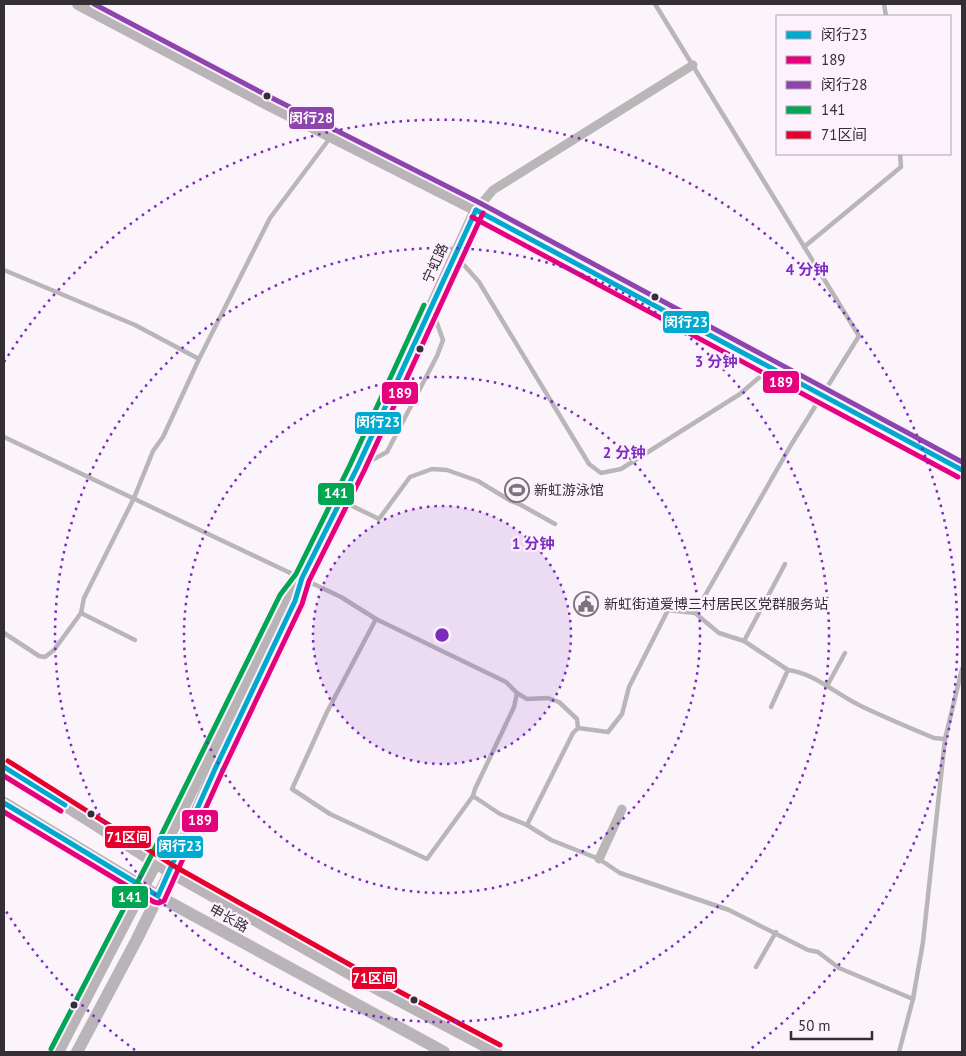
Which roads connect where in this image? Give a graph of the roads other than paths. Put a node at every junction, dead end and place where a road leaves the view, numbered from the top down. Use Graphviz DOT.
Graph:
graph roads {
  1 [pos="78,4"];
  2 [pos="655,4"];
  3 [pos="693,65"];
  4 [pos="332,135"];
  5 [pos="900,155"];
  6 [pos="476,210"];
  7 [pos="804,247"];
  8 [pos="454,255"];
  9 [pos="4,270"];
  10 [pos="431,308"];
  11 [pos="199,359"];
  12 [pos="770,368"];
  13 [pos="822,396"];
  14 [pos="4,437"];
  15 [pos="357,468"];
  16 [pos="962,470"];
  17 [pos="134,498"];
  18 [pos="341,501"];
  19 [pos="555,524"];
  20 [pos="785,564"];
  21 [pos="302,578"];
  22 [pos="695,613"];
  23 [pos="81,614"];
  24 [pos="376,619"];
  25 [pos="4,634"];
  26 [pos="135,640"];
  27 [pos="744,641"];
  28 [pos="845,654"];
  29 [pos="962,669"];
  30 [pos="788,670"];
  31 [pos="827,686"];
  32 [pos="517,693"];
  33 [pos="771,707"];
  34 [pos="578,728"];
  35 [pos="945,739"];
  36 [pos="4,767"];
  37 [pos="474,796"];
  38 [pos="4,803"];
  39 [pos="622,809"];
  40 [pos="527,825"];
  41 [pos="599,859"];
  42 [pos="156,863"];
  43 [pos="170,872"];
  44 [pos="143,888"];
  45 [pos="158,896"];
  46 [pos="776,932"];
  47 [pos="756,967"];
  48 [pos="913,999"];
  49 [pos="58,1052"];
  50 [pos="77,1052"];
  51 [pos="444,1052"];
  52 [pos="496,1052"];
  53 [pos="899,1052"];
  1 -- 4 [label="main road"];
  2 -- 3 [label="lane"];
  3 -- 6 [label="street"];
  3 -- 7 [label="lane"];
  4 -- 6 [label="main road"];
  4 -- 11 [label="lane"];
  5 -- 7 [label="lane"];
  6 -- 8 [label="main road, 宁虹路"];
  6 -- 12 [label="main road"];
  7 -- 13 [label="lane"];
  8 -- 10 [label="main road, 宁虹路"];
  8 -- 12 [label="lane"];
  9 -- 11 [label="lane"];
  10 -- 15 [label="main road, 宁虹路"];
  10 -- 15 [label="lane"];
  11 -- 17 [label="lane"];
  12 -- 13 [label="main road"];
  13 -- 16 [label="main road"];
  13 -- 22 [label="lane"];
  14 -- 17 [label="lane"];
  15 -- 18 [label="main road, 宁虹路"];
  17 -- 21 [label="lane"];
  17 -- 23 [label="lane"];
  18 -- 19 [label="lane"];
  18 -- 21 [label="main road, 宁虹路"];
  20 -- 27 [label="lane"];
  21 -- 24 [label="lane"];
  21 -- 42 [label="main road, 宁虹路"];
  21 -- 43 [label="main road"];
  22 -- 27 [label="lane"];
  22 -- 34 [label="lane"];
  23 -- 25 [label="lane"];
  23 -- 26 [label="lane"];
  24 -- 32 [label="lane"];
  24 -- 37 [label="lane"];
  27 -- 30 [label="lane"];
  28 -- 31 [label="lane"];
  29 -- 35 [label="lane"];
  30 -- 31 [label="lane"];
  30 -- 33 [label="lane"];
  31 -- 35 [label="lane"];
  32 -- 34 [label="lane"];
  32 -- 37 [label="lane"];
  34 -- 40 [label="lane"];
  35 -- 48 [label="lane"];
  36 -- 42 [label="main road, 申长路"];
  37 -- 40 [label="lane"];
  38 -- 44 [label="main road, 申长路"];
  39 -- 41 [label="street"];
  40 -- 41 [label="lane"];
  41 -- 46 [label="lane"];
  42 -- 43 [label="main road, 申长路"];
  42 -- 44 [label="main road, 宁虹路"];
  43 -- 45 [label="main road"];
  43 -- 52 [label="main road, 申长路"];
  44 -- 45 [label="main road, 申长路"];
  44 -- 49 [label="main road, 宁虹路"];
  45 -- 50 [label="main road"];
  45 -- 51 [label="main road, 申长路"];
  46 -- 47 [label="lane"];
  46 -- 48 [label="lane"];
  48 -- 53 [label="lane"];
}
